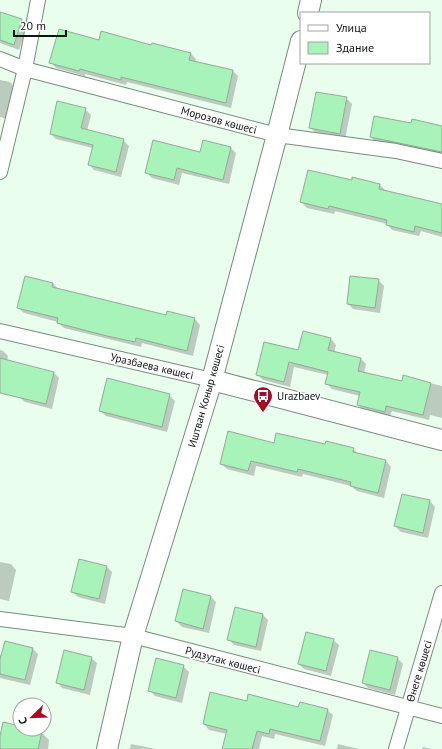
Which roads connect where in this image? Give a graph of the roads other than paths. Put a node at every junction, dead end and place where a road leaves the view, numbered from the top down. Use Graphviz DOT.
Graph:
graph roads {
  1 [pos="38,0"];
  2 [pos="312,0"];
  3 [pos="308,12"];
  4 [pos="300,45"];
  5 [pos="0,59"];
  6 [pos="25,69"];
  7 [pos="277,135"];
  8 [pos="442,161"];
  9 [pos="0,172"];
  10 [pos="0,331"];
  11 [pos="212,380"];
  12 [pos="442,440"];
  13 [pos="442,593"];
  14 [pos="0,619"];
  15 [pos="133,636"];
  16 [pos="408,708"];
  17 [pos="442,716"];
  18 [pos="107,749"];
  19 [pos="396,749"];
  1 -- 6 [label="street"];
  2 -- 3 [label="street"];
  4 -- 7 [label="street, Иштван Коныр көшесі"];
  5 -- 6 [label="street, Морозов көшесі"];
  6 -- 7 [label="street, Морозов көшесі"];
  6 -- 9 [label="street"];
  7 -- 8 [label="street, Морозов көшесі"];
  7 -- 11 [label="street, Иштван Коныр көшесі"];
  10 -- 11 [label="street, Уразбаева көшесі"];
  11 -- 12 [label="street, Уразбаева көшесі"];
  11 -- 15 [label="street, Иштван Коныр көшесі"];
  13 -- 16 [label="street, Өнеге көшесі"];
  14 -- 15 [label="street, Рудзутак көшесі"];
  15 -- 16 [label="street, Рудзутак көшесі"];
  15 -- 18 [label="street, Иштван Коныр көшесі"];
  16 -- 17 [label="street, Рудзутак көшесі"];
  16 -- 19 [label="street, Өнеге көшесі"];
}
